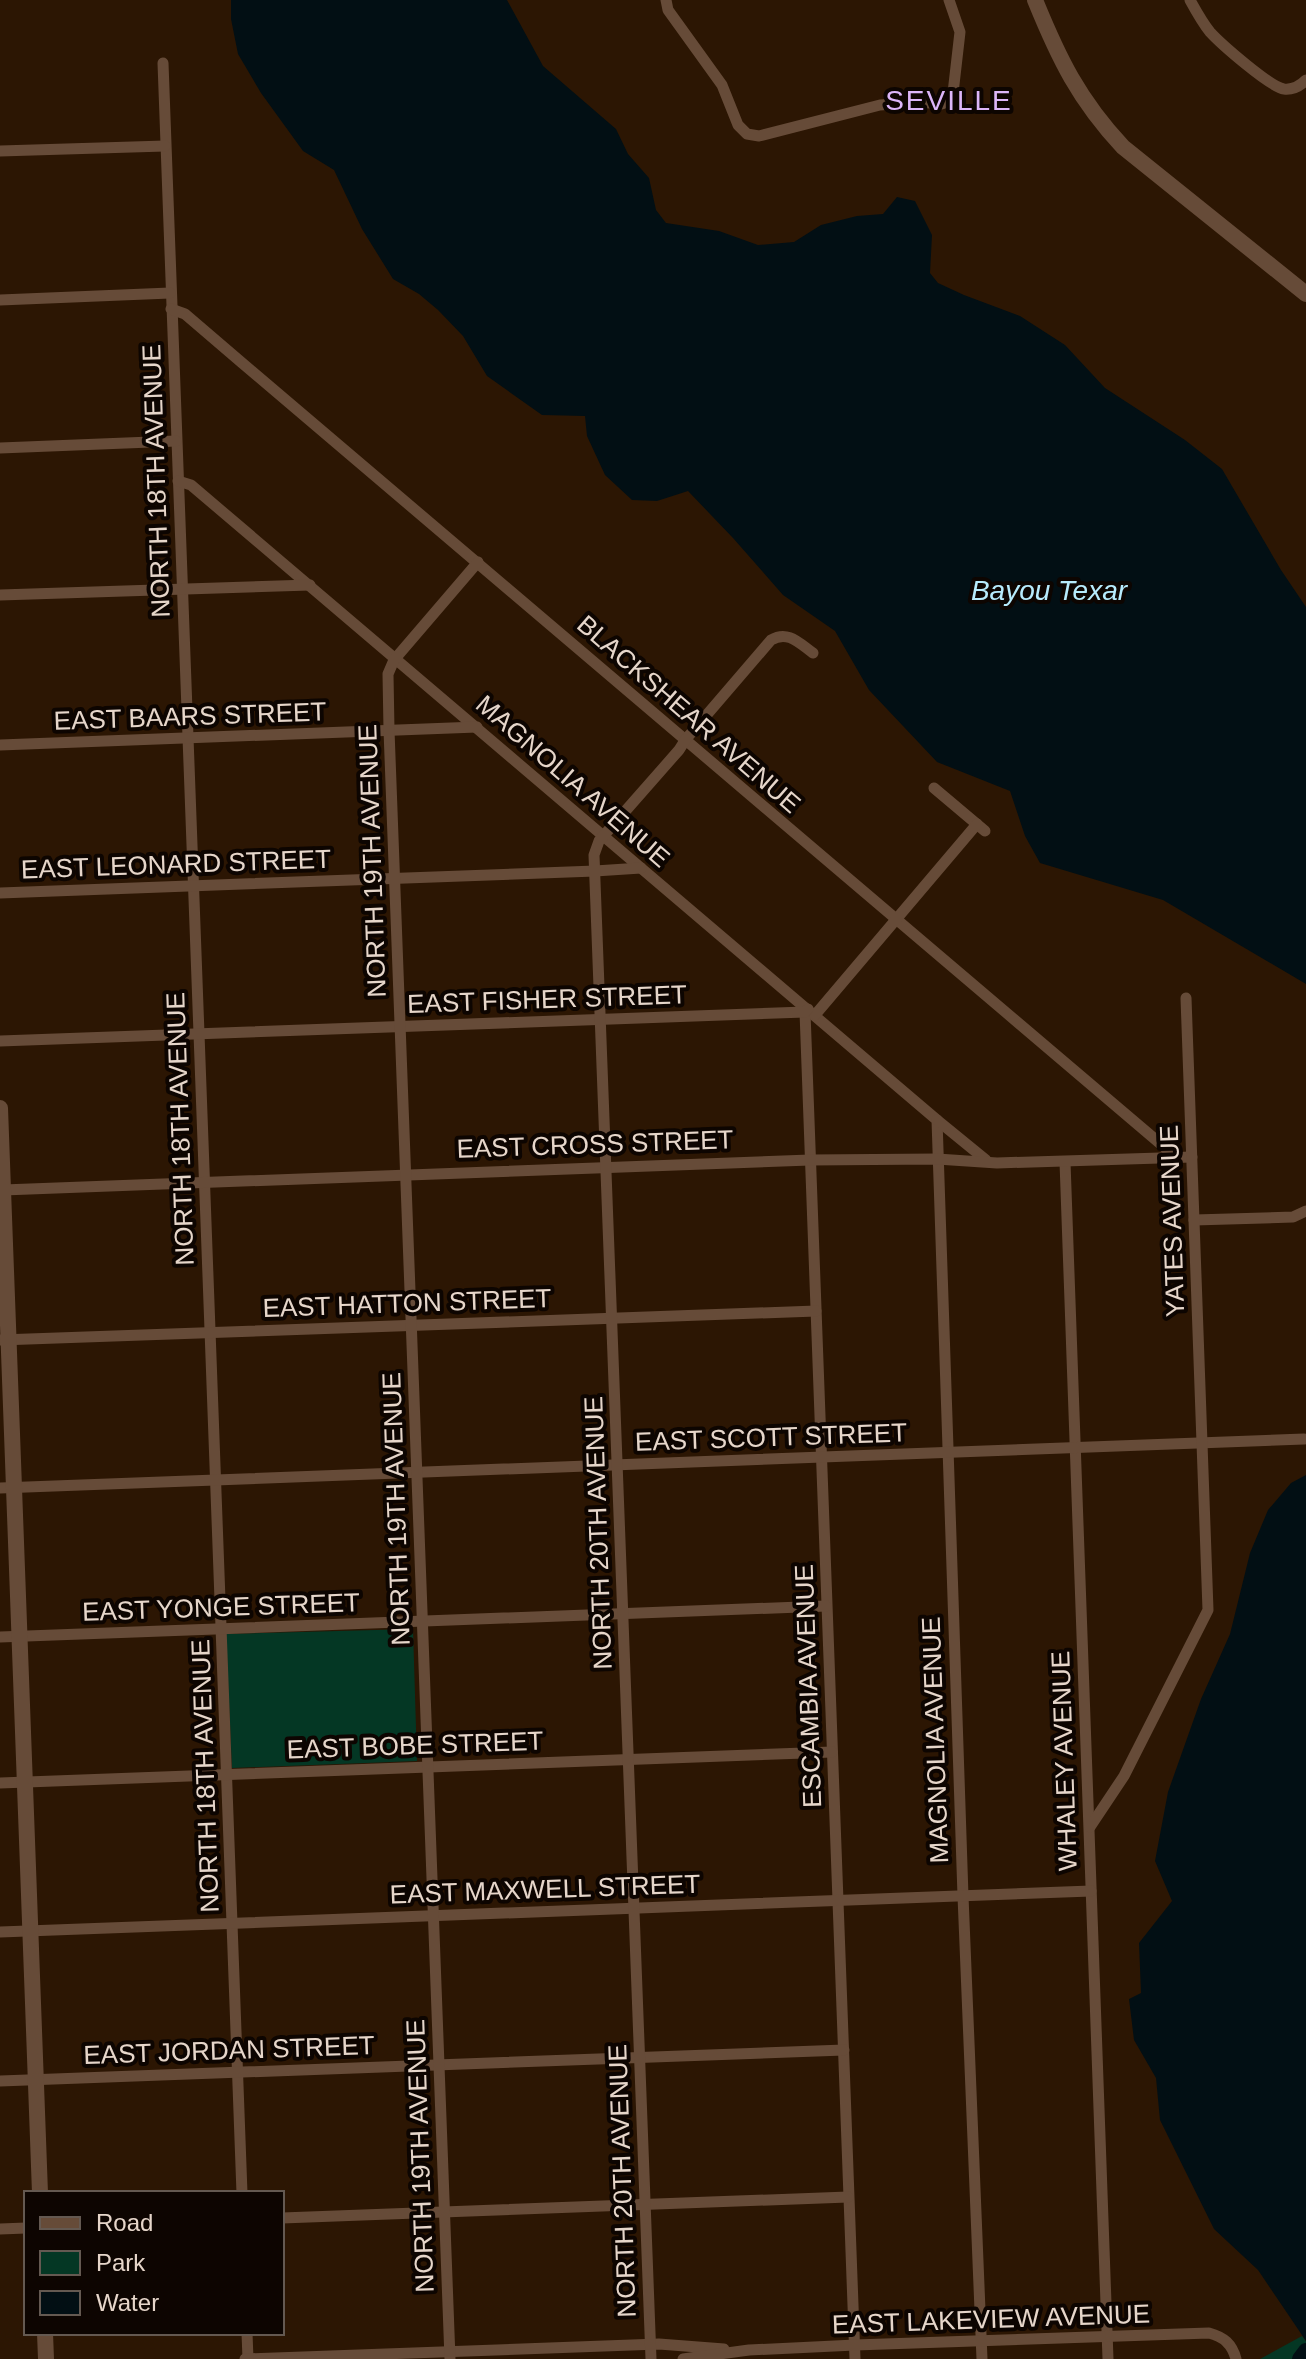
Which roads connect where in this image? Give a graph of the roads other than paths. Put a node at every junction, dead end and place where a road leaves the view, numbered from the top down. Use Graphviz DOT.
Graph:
graph roads {
  1 [pos="666,0"];
  2 [pos="949,0"];
  3 [pos="1035,0"];
  4 [pos="1190,0"];
  5 [pos="163,63"];
  6 [pos="1306,80"];
  7 [pos="165,146"];
  8 [pos="0,151"];
  9 [pos="1304,288"];
  10 [pos="170,293"];
  11 [pos="0,300"];
  12 [pos="171,309"];
  13 [pos="176,441"];
  14 [pos="0,448"];
  15 [pos="178,481"];
  16 [pos="478,562"];
  17 [pos="310,585"];
  18 [pos="182,589"];
  19 [pos="0,595"];
  20 [pos="813,653"];
  21 [pos="396,658"];
  22 [pos="477,727"];
  23 [pos="389,730"];
  24 [pos="187,738"];
  25 [pos="686,739"];
  26 [pos="0,745"];
  27 [pos="934,788"];
  28 [pos="604,836"];
  29 [pos="641,868"];
  30 [pos="595,871"];
  31 [pos="394,878"];
  32 [pos="193,886"];
  33 [pos="0,893"];
  34 [pos="896,918"];
  35 [pos="1186,998"];
  36 [pos="809,1012"];
  37 [pos="601,1019"];
  38 [pos="400,1026"];
  39 [pos="199,1033"];
  40 [pos="0,1041"];
  41 [pos="0,1108"];
  42 [pos="937,1120"];
  43 [pos="1176,1157"];
  44 [pos="1192,1157"];
  45 [pos="937,1159"];
  46 [pos="810,1160"];
  47 [pos="1065,1162"];
  48 [pos="997,1163"];
  49 [pos="606,1167"];
  50 [pos="406,1175"];
  51 [pos="205,1183"];
  52 [pos="2,1190"];
  53 [pos="1306,1211"];
  54 [pos="1194,1220"];
  55 [pos="816,1311"];
  56 [pos="612,1318"];
  57 [pos="411,1325"];
  58 [pos="210,1332"];
  59 [pos="4,1340"];
  60 [pos="1304,1439"];
  61 [pos="1203,1443"];
  62 [pos="1075,1448"];
  63 [pos="948,1452"];
  64 [pos="821,1457"];
  65 [pos="618,1465"];
  66 [pos="416,1472"];
  67 [pos="215,1480"];
  68 [pos="7,1487"];
  69 [pos="826,1606"];
  70 [pos="623,1614"];
  71 [pos="422,1621"];
  72 [pos="221,1629"];
  73 [pos="20,1636"];
  74 [pos="0,1637"];
  75 [pos="832,1752"];
  76 [pos="629,1759"];
  77 [pos="428,1767"];
  78 [pos="227,1775"];
  79 [pos="25,1782"];
  80 [pos="0,1783"];
  81 [pos="1090,1827"];
  82 [pos="1091,1891"];
  83 [pos="963,1896"];
  84 [pos="837,1900"];
  85 [pos="634,1908"];
  86 [pos="433,1916"];
  87 [pos="232,1923"];
  88 [pos="30,1931"];
  89 [pos="0,1932"];
  90 [pos="844,2050"];
  91 [pos="640,2057"];
  92 [pos="439,2065"];
  93 [pos="238,2072"];
  94 [pos="36,2079"];
  95 [pos="0,2081"];
  96 [pos="40,2191"];
  97 [pos="242,2191"];
  98 [pos="848,2197"];
  99 [pos="645,2205"];
  100 [pos="444,2212"];
  101 [pos="284,2218"];
  102 [pos="24,2228"];
  103 [pos="0,2229"];
  104 [pos="45,2335"];
  105 [pos="247,2335"];
  106 [pos="1107,2336"];
  107 [pos="981,2341"];
  108 [pos="651,2345"];
  109 [pos="855,2345"];
  110 [pos="749,2350"];
  111 [pos="449,2356"];
  112 [pos="46,2359"];
  113 [pos="247,2359"];
  114 [pos="651,2359"];
  115 [pos="683,2359"];
  116 [pos="855,2359"];
  117 [pos="982,2359"];
  118 [pos="1108,2359"];
  119 [pos="1236,2359"];
  1 -- 2 [label="street"];
  3 -- 9 [label="street"];
  4 -- 6 [label="street"];
  5 -- 7 [label="street, NORTH 18TH AVENUE"];
  7 -- 8 [label="street"];
  7 -- 10 [label="street, NORTH 18TH AVENUE"];
  10 -- 11 [label="street"];
  10 -- 12 [label="street, NORTH 18TH AVENUE"];
  12 -- 13 [label="street, NORTH 18TH AVENUE"];
  12 -- 16 [label="street, BLACKSHEAR AVENUE"];
  13 -- 14 [label="street"];
  13 -- 15 [label="street, NORTH 18TH AVENUE"];
  15 -- 17 [label="street, MAGNOLIA AVENUE"];
  15 -- 18 [label="street, NORTH 18TH AVENUE"];
  16 -- 21 [label="street"];
  16 -- 25 [label="street, BLACKSHEAR AVENUE"];
  17 -- 18 [label="street"];
  17 -- 21 [label="street, MAGNOLIA AVENUE"];
  18 -- 19 [label="street"];
  18 -- 24 [label="street, NORTH 18TH AVENUE"];
  20 -- 25 [label="street, NORTH 20TH AVENUE"];
  21 -- 22 [label="street, MAGNOLIA AVENUE"];
  21 -- 23 [label="street, NORTH 19TH AVENUE"];
  22 -- 23 [label="street, EAST BAARS STREET"];
  22 -- 28 [label="street, MAGNOLIA AVENUE"];
  23 -- 24 [label="street, EAST BAARS STREET"];
  23 -- 31 [label="street, NORTH 19TH AVENUE"];
  24 -- 26 [label="street, EAST BAARS STREET"];
  24 -- 32 [label="street, NORTH 18TH AVENUE"];
  25 -- 28 [label="street, NORTH 20TH AVENUE"];
  25 -- 34 [label="street, BLACKSHEAR AVENUE"];
  27 -- 34 [label="street"];
  28 -- 29 [label="street, MAGNOLIA AVENUE"];
  28 -- 30 [label="street, NORTH 20TH AVENUE"];
  29 -- 30 [label="street, EAST LEONARD STREET"];
  29 -- 36 [label="street, MAGNOLIA AVENUE"];
  30 -- 31 [label="street, EAST LEONARD STREET"];
  30 -- 37 [label="street, NORTH 20TH AVENUE"];
  31 -- 32 [label="street, EAST LEONARD STREET"];
  31 -- 38 [label="street, NORTH 19TH AVENUE"];
  32 -- 33 [label="street, EAST LEONARD STREET"];
  32 -- 39 [label="street, NORTH 18TH AVENUE"];
  34 -- 36 [label="street"];
  34 -- 43 [label="street, BLACKSHEAR AVENUE"];
  35 -- 44 [label="street, YATES AVENUE"];
  36 -- 37 [label="street, EAST FISHER STREET"];
  36 -- 42 [label="street, MAGNOLIA AVENUE"];
  36 -- 46 [label="street, ESCAMBIA AVENUE"];
  37 -- 38 [label="street, EAST FISHER STREET"];
  37 -- 49 [label="street, NORTH 20TH AVENUE"];
  38 -- 39 [label="street, EAST FISHER STREET"];
  38 -- 50 [label="street, NORTH 19TH AVENUE"];
  39 -- 40 [label="street, EAST FISHER STREET"];
  39 -- 51 [label="street, NORTH 18TH AVENUE"];
  41 -- 52 [label="street"];
  42 -- 45 [label="street, MAGNOLIA AVENUE"];
  42 -- 48 [label="street, MAGNOLIA AVENUE"];
  43 -- 44 [label="street, EAST CROSS STREET"];
  43 -- 47 [label="street, EAST CROSS STREET"];
  44 -- 54 [label="street, YATES AVENUE"];
  45 -- 46 [label="street, EAST CROSS STREET"];
  45 -- 48 [label="street, EAST CROSS STREET"];
  45 -- 63 [label="street, MAGNOLIA AVENUE"];
  46 -- 49 [label="street, EAST CROSS STREET"];
  46 -- 55 [label="street, ESCAMBIA AVENUE"];
  47 -- 48 [label="street, EAST CROSS STREET"];
  47 -- 62 [label="street, WHALEY AVENUE"];
  49 -- 50 [label="street, EAST CROSS STREET"];
  49 -- 56 [label="street, NORTH 20TH AVENUE"];
  50 -- 51 [label="street, EAST CROSS STREET"];
  50 -- 57 [label="street, NORTH 19TH AVENUE"];
  51 -- 52 [label="street, EAST CROSS STREET"];
  51 -- 58 [label="street, NORTH 18TH AVENUE"];
  52 -- 59 [label="street"];
  53 -- 54 [label="street"];
  54 -- 61 [label="street, YATES AVENUE"];
  55 -- 56 [label="street, EAST HATTON STREET"];
  55 -- 64 [label="street, ESCAMBIA AVENUE"];
  56 -- 57 [label="street, EAST HATTON STREET"];
  56 -- 65 [label="street, NORTH 20TH AVENUE"];
  57 -- 58 [label="street, EAST HATTON STREET"];
  57 -- 66 [label="street, NORTH 19TH AVENUE"];
  58 -- 59 [label="street, EAST HATTON STREET"];
  58 -- 67 [label="street, NORTH 18TH AVENUE"];
  59 -- 68 [label="street"];
  60 -- 61 [label="street, EAST SCOTT STREET"];
  61 -- 62 [label="street, EAST SCOTT STREET"];
  61 -- 81 [label="street, YATES AVENUE"];
  62 -- 63 [label="street, EAST SCOTT STREET"];
  62 -- 81 [label="street, WHALEY AVENUE"];
  63 -- 64 [label="street, EAST SCOTT STREET"];
  63 -- 83 [label="street, MAGNOLIA AVENUE"];
  64 -- 65 [label="street, EAST SCOTT STREET"];
  64 -- 69 [label="street, ESCAMBIA AVENUE"];
  65 -- 66 [label="street, EAST SCOTT STREET"];
  65 -- 70 [label="street, NORTH 20TH AVENUE"];
  66 -- 67 [label="street, EAST SCOTT STREET"];
  66 -- 71 [label="street, NORTH 19TH AVENUE"];
  67 -- 68 [label="street, EAST SCOTT STREET"];
  67 -- 72 [label="street, NORTH 18TH AVENUE"];
  68 -- 73 [label="street"];
  69 -- 70 [label="street, EAST YONGE STREET"];
  69 -- 75 [label="street, ESCAMBIA AVENUE"];
  70 -- 71 [label="street, EAST YONGE STREET"];
  70 -- 76 [label="street, NORTH 20TH AVENUE"];
  71 -- 72 [label="street, EAST YONGE STREET"];
  71 -- 77 [label="street, NORTH 19TH AVENUE"];
  72 -- 73 [label="street, EAST YONGE STREET"];
  72 -- 78 [label="street, NORTH 18TH AVENUE"];
  73 -- 74 [label="street, EAST YONGE STREET"];
  73 -- 79 [label="street"];
  75 -- 76 [label="street, EAST BOBE STREET"];
  75 -- 84 [label="street, ESCAMBIA AVENUE"];
  76 -- 77 [label="street, EAST BOBE STREET"];
  76 -- 85 [label="street, NORTH 20TH AVENUE"];
  77 -- 78 [label="street, EAST BOBE STREET"];
  77 -- 86 [label="street, NORTH 19TH AVENUE"];
  78 -- 79 [label="street, EAST BOBE STREET"];
  78 -- 87 [label="street, NORTH 18TH AVENUE"];
  79 -- 80 [label="street, EAST BOBE STREET"];
  79 -- 88 [label="street"];
  81 -- 82 [label="street, WHALEY AVENUE"];
  82 -- 83 [label="street, EAST MAXWELL STREET"];
  82 -- 106 [label="street, WHALEY AVENUE"];
  83 -- 84 [label="street, EAST MAXWELL STREET"];
  83 -- 107 [label="street, MAGNOLIA AVENUE"];
  84 -- 85 [label="street, EAST MAXWELL STREET"];
  84 -- 90 [label="street, ESCAMBIA AVENUE"];
  85 -- 86 [label="street, EAST MAXWELL STREET"];
  85 -- 91 [label="street, NORTH 20TH AVENUE"];
  86 -- 87 [label="street, EAST MAXWELL STREET"];
  86 -- 92 [label="street, NORTH 19TH AVENUE"];
  87 -- 88 [label="street, EAST MAXWELL STREET"];
  87 -- 93 [label="street, NORTH 18TH AVENUE"];
  88 -- 89 [label="street, EAST MAXWELL STREET"];
  88 -- 94 [label="street"];
  90 -- 91 [label="street, EAST JORDAN STREET"];
  90 -- 98 [label="street, ESCAMBIA AVENUE"];
  91 -- 92 [label="street, EAST JORDAN STREET"];
  91 -- 99 [label="street, NORTH 20TH AVENUE"];
  92 -- 93 [label="street, EAST JORDAN STREET"];
  92 -- 100 [label="street, NORTH 19TH AVENUE"];
  93 -- 94 [label="street, EAST JORDAN STREET"];
  93 -- 97 [label="street, NORTH 18TH AVENUE"];
  94 -- 95 [label="street, EAST JORDAN STREET"];
  94 -- 96 [label="street"];
  98 -- 99 [label="street"];
  98 -- 109 [label="street, ESCAMBIA AVENUE"];
  99 -- 100 [label="street"];
  99 -- 108 [label="street, NORTH 20TH AVENUE"];
  100 -- 101 [label="street"];
  100 -- 111 [label="street, NORTH 19TH AVENUE"];
  102 -- 103 [label="street"];
  104 -- 112 [label="street"];
  105 -- 113 [label="street"];
  106 -- 107 [label="street, EAST LAKEVIEW AVENUE"];
  106 -- 118 [label="street, WHALEY AVENUE"];
  106 -- 119 [label="street, EAST LAKEVIEW AVENUE"];
  107 -- 109 [label="street, EAST LAKEVIEW AVENUE"];
  107 -- 117 [label="street, MAGNOLIA AVENUE"];
  108 -- 110 [label="street, EAST LAKEVIEW AVENUE"];
  108 -- 111 [label="street, EAST LAKEVIEW AVENUE"];
  108 -- 114 [label="street, NORTH 20TH AVENUE"];
  109 -- 110 [label="street, EAST LAKEVIEW AVENUE"];
  109 -- 116 [label="street, ESCAMBIA AVENUE"];
  110 -- 115 [label="street, EAST LAKEVIEW AVENUE"];
  111 -- 113 [label="street, EAST LAKEVIEW AVENUE"];
}
